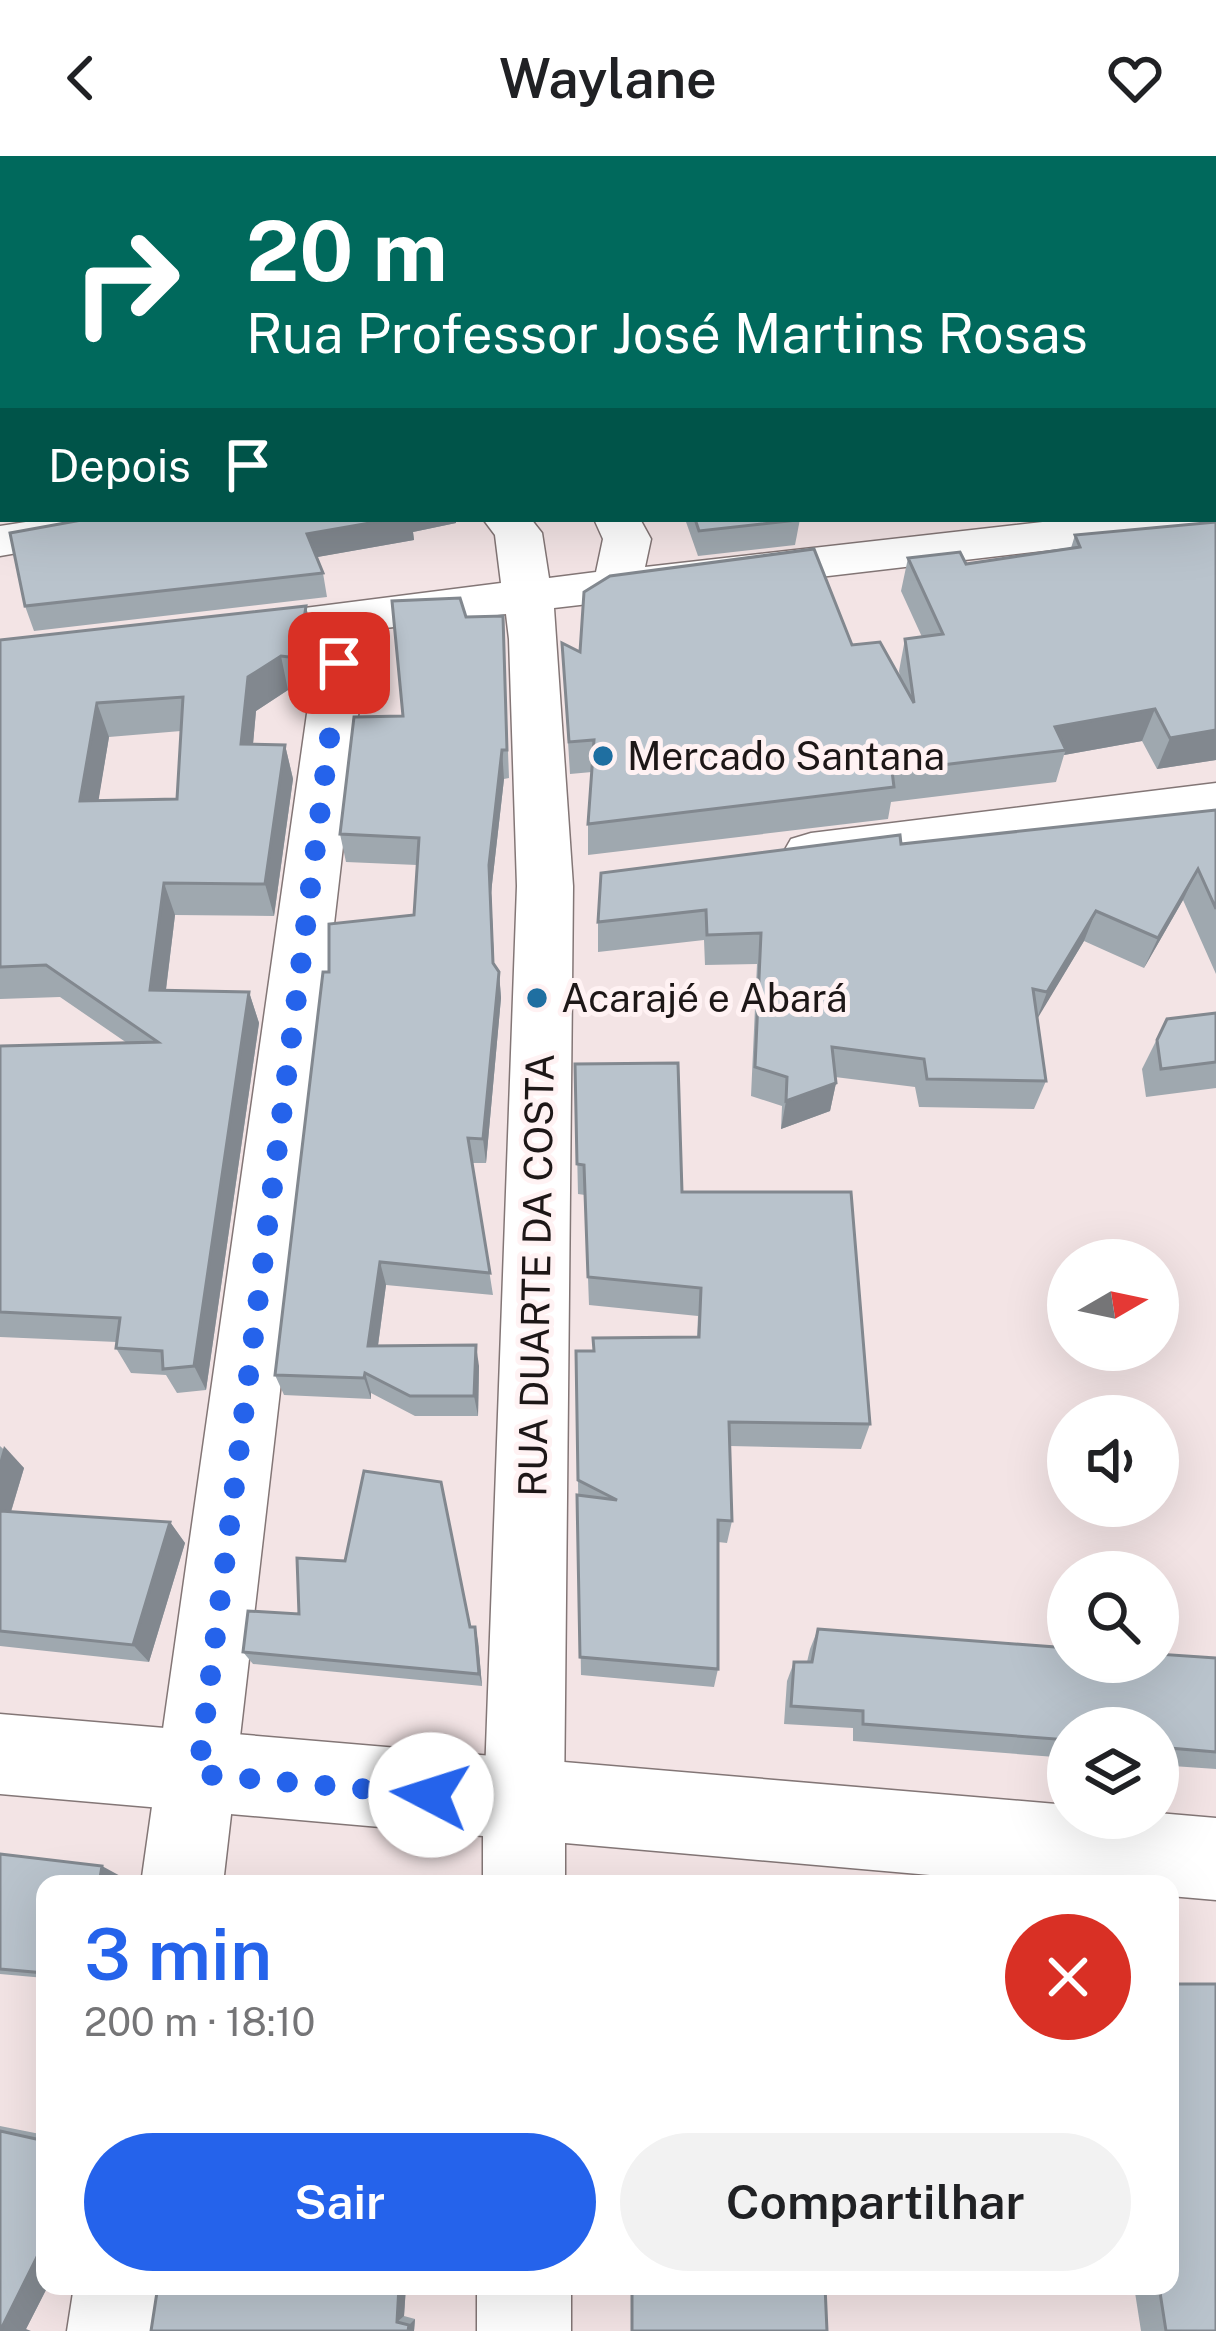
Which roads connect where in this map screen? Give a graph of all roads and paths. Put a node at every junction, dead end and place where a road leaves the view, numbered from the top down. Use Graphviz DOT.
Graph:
graph roads {
  1 [pos="113,522"];
  2 [pos="622,522"];
  3 [pos="1169,522"];
  4 [pos="516,524"];
  5 [pos="0,541"];
  6 [pos="618,584"];
  7 [pos="527,595"];
  8 [pos="345,617"];
  9 [pos="253,627"];
  10 [pos="1216,802"];
  11 [pos="753,860"];
  12 [pos="0,1754"];
  13 [pos="198,1774"];
  14 [pos="524,1803"];
  15 [pos="1216,1859"];
  16 [pos="183,1875"];
  17 [pos="524,1875"];
  18 [pos="120,2295"];
  19 [pos="524,2295"];
  20 [pos="114,2331"];
  21 [pos="524,2331"];
  1 -- 5 [label="street"];
  2 -- 6 [label="street"];
  3 -- 6 [label="street"];
  4 -- 7 [label="street, RUA DUARTE DA COSTA"];
  6 -- 7 [label="street"];
  7 -- 8 [label="street"];
  7 -- 14 [label="street, RUA DUARTE DA COSTA"];
  8 -- 9 [label="street"];
  8 -- 13 [label="street"];
  10 -- 11 [label="street"];
  12 -- 13 [label="street"];
  13 -- 14 [label="street"];
  13 -- 16 [label="street"];
  14 -- 15 [label="street"];
  14 -- 17 [label="street, RUA DUARTE DA COSTA"];
  18 -- 20 [label="street"];
  19 -- 21 [label="street"];
}
